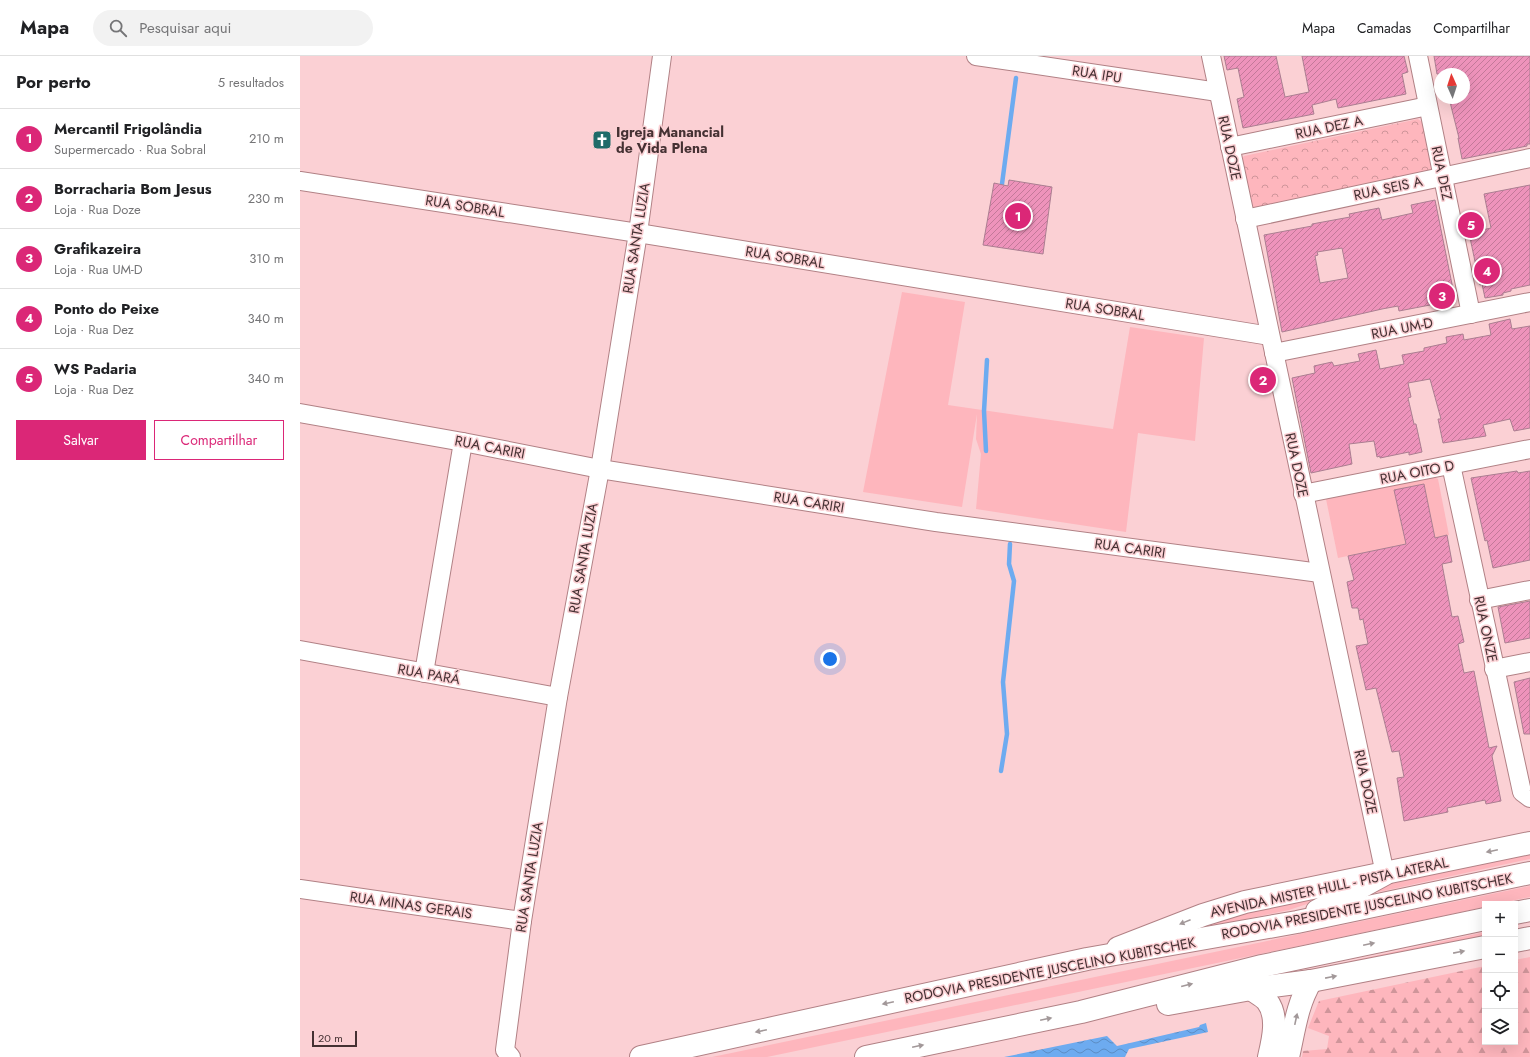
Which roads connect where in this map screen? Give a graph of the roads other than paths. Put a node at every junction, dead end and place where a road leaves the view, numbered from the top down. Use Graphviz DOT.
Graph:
graph roads {
  1 [pos="662,56"];
  2 [pos="976,56"];
  3 [pos="1211,56"];
  4 [pos="1418,56"];
  5 [pos="1218,92"];
  6 [pos="1428,106"];
  7 [pos="1230,147"];
  8 [pos="1530,158"];
  9 [pos="1443,177"];
  10 [pos="300,181"];
  11 [pos="1245,219"];
  12 [pos="638,233"];
  13 [pos="1530,302"];
  14 [pos="1471,314"];
  15 [pos="1272,345"];
  16 [pos="300,413"];
  17 [pos="463,442"];
  18 [pos="1530,449"];
  19 [pos="1451,465"];
  20 [pos="600,469"];
  21 [pos="1304,494"];
  22 [pos="1320,573"];
  23 [pos="1530,590"];
  24 [pos="1479,600"];
  25 [pos="300,650"];
  26 [pos="1530,662"];
  27 [pos="1494,669"];
  28 [pos="424,673"];
  29 [pos="558,698"];
  30 [pos="1526,795"];
  31 [pos="1530,843"];
  32 [pos="1530,873"];
  33 [pos="1385,874"];
  34 [pos="300,889"];
  35 [pos="1530,910"];
  36 [pos="1518,912"];
  37 [pos="1482,920"];
  38 [pos="522,921"];
  39 [pos="1297,922"];
  40 [pos="1530,938"];
  41 [pos="1518,940"];
  42 [pos="1482,948"];
  43 [pos="1087,959"];
  44 [pos="1311,981"];
  45 [pos="1251,989"];
  46 [pos="1081,1012"];
  47 [pos="1280,1048"];
  48 [pos="511,1057"];
  49 [pos="641,1057"];
  50 [pos="866,1057"];
  1 -- 12 [label="street, RUA SANTA LUZIA"];
  2 -- 5 [label="street, RUA IPU"];
  3 -- 5 [label="street, RUA DOZE"];
  4 -- 6 [label="street, RUA DEZ"];
  5 -- 7 [label="street, RUA DOZE"];
  6 -- 7 [label="street, RUA DEZ A"];
  6 -- 9 [label="street, RUA DEZ"];
  7 -- 11 [label="street, RUA DOZE"];
  8 -- 9 [label="street, RUA SEIS A"];
  9 -- 11 [label="street, RUA SEIS A"];
  9 -- 14 [label="street, RUA DEZ"];
  10 -- 12 [label="street, RUA SOBRAL"];
  11 -- 15 [label="street, RUA DOZE"];
  12 -- 15 [label="street, RUA SOBRAL"];
  12 -- 20 [label="street, RUA SANTA LUZIA"];
  13 -- 14 [label="street, RUA UM-D"];
  14 -- 15 [label="street, RUA UM-D"];
  15 -- 21 [label="street, RUA DOZE"];
  16 -- 17 [label="street, RUA CARIRI"];
  17 -- 20 [label="street, RUA CARIRI"];
  17 -- 28 [label="street"];
  18 -- 19 [label="street, RUA OITO D"];
  19 -- 21 [label="street, RUA OITO D"];
  19 -- 24 [label="street, RUA ONZE"];
  20 -- 22 [label="street, RUA CARIRI"];
  20 -- 29 [label="street, RUA SANTA LUZIA"];
  21 -- 22 [label="street, RUA DOZE"];
  22 -- 33 [label="street, RUA DOZE"];
  23 -- 24 [label="street"];
  24 -- 27 [label="street, RUA ONZE"];
  25 -- 28 [label="street, RUA PARÁ"];
  26 -- 27 [label="street"];
  27 -- 30 [label="street, RUA ONZE"];
  28 -- 29 [label="street, RUA PARÁ"];
  29 -- 38 [label="street, RUA SANTA LUZIA"];
  31 -- 33 [label="main road, AVENIDA MISTER HULL - PISTA LATERAL, one-way"];
  32 -- 39 [label="main road, RODOVIA PRESIDENTE JUSCELINO KUBITSCHEK"];
  33 -- 39 [label="main road"];
  33 -- 43 [label="main road, AVENIDA MISTER HULL - PISTA LATERAL, one-way"];
  34 -- 38 [label="street, RUA MINAS GERAIS"];
  35 -- 36 [label="main road"];
  46 -- 37 [label="main road, one-way"];
  38 -- 48 [label="street, RUA SANTA LUZIA"];
  39 -- 43 [label="main road, RODOVIA PRESIDENTE JUSCELINO KUBITSCHEK"];
  40 -- 41 [label="main road"];
  44 -- 42 [label="main road, one-way"];
  43 -- 49 [label="main road, RODOVIA PRESIDENTE JUSCELINO KUBITSCHEK, one-way"];
  44 -- 45 [label="main road"];
  47 -- 44 [label="main road, one-way"];
  45 -- 46 [label="main road"];
  45 -- 47 [label="main road"];
  50 -- 46 [label="main road, one-way"];
}
